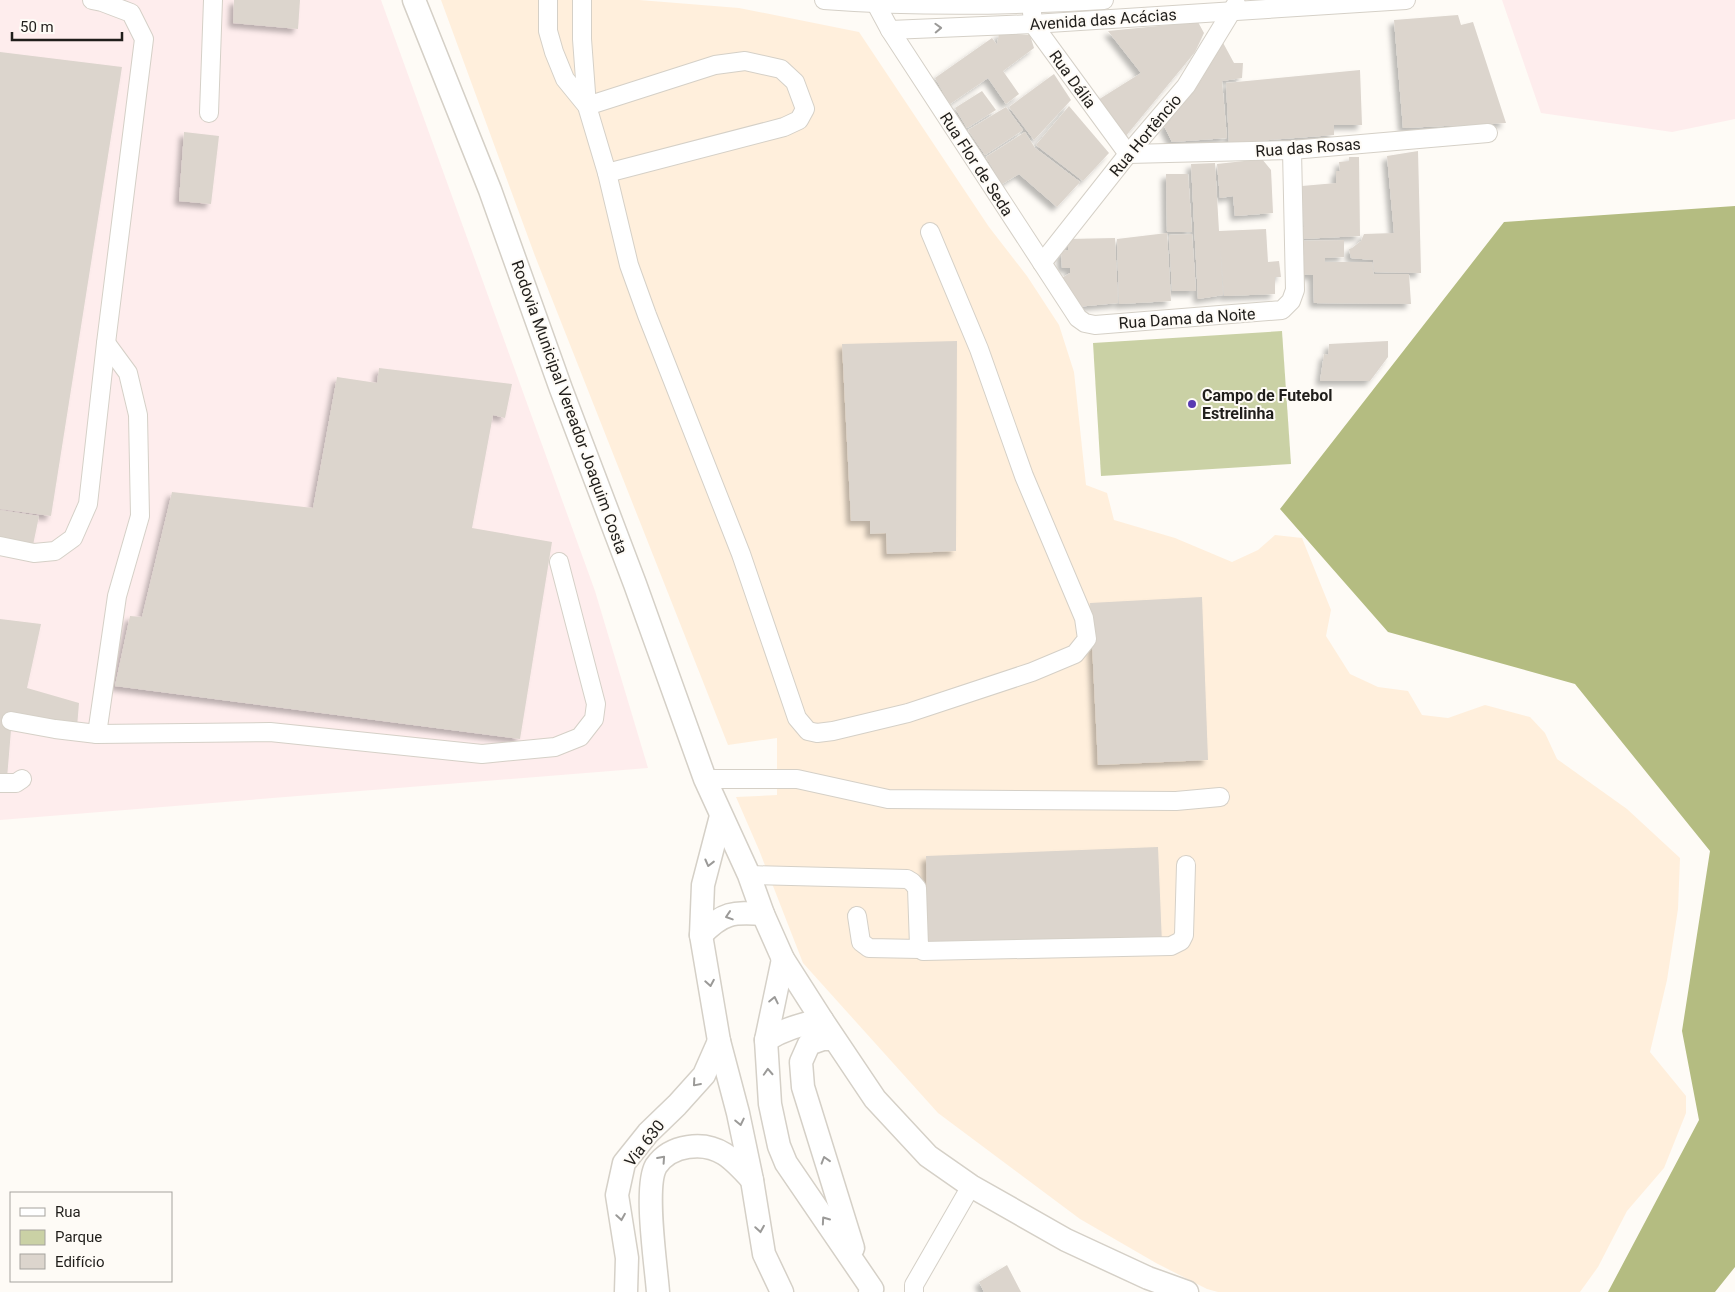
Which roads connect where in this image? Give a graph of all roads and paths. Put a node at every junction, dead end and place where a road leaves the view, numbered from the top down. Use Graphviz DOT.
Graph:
graph roads {
  1 [pos="92,0"];
  2 [pos="213,0"];
  3 [pos="414,0"];
  4 [pos="548,0"];
  5 [pos="582,0"];
  6 [pos="824,0"];
  7 [pos="1104,0"];
  8 [pos="1406,0"];
  9 [pos="876,2"];
  10 [pos="1031,2"];
  11 [pos="1235,5"];
  12 [pos="1196,6"];
  13 [pos="1033,24"];
  14 [pos="890,30"];
  15 [pos="587,106"];
  16 [pos="210,113"];
  17 [pos="1488,133"];
  18 [pos="1292,150"];
  19 [pos="1128,154"];
  20 [pos="607,173"];
  21 [pos="930,232"];
  22 [pos="1042,263"];
  23 [pos="1085,323"];
  24 [pos="106,344"];
  25 [pos="0,546"];
  26 [pos="559,562"];
  27 [pos="11,722"];
  28 [pos="97,734"];
  29 [pos="22,779"];
  30 [pos="705,779"];
  31 [pos="0,783"];
  32 [pos="1220,797"];
  33 [pos="721,816"];
  34 [pos="1186,865"];
  35 [pos="749,875"];
  36 [pos="763,914"];
  37 [pos="857,916"];
  38 [pos="701,935"];
  39 [pos="920,949"];
  40 [pos="783,959"];
  41 [pos="822,1020"];
  42 [pos="834,1039"];
  43 [pos="766,1040"];
  44 [pos="719,1041"];
  45 [pos="752,1180"];
  46 [pos="971,1186"];
  47 [pos="869,1287"];
  48 [pos="626,1292"];
  49 [pos="658,1292"];
  50 [pos="782,1292"];
  51 [pos="914,1292"];
  52 [pos="1187,1292"];
  1 -- 24 [label="street"];
  2 -- 16 [label="street"];
  3 -- 30 [label="main road, Rodovia Municipal Vereador Joaquim Costa"];
  4 -- 15 [label="street"];
  5 -- 15 [label="street"];
  6 -- 9 [label="street, Avenida das Acácias"];
  7 -- 10 [label="street, Avenida das Acácias"];
  8 -- 11 [label="street, Avenida das Acácias"];
  9 -- 10 [label="street, Avenida das Acácias"];
  9 -- 14 [label="street, Rua Flor de Seda"];
  10 -- 13 [label="street"];
  11 -- 12 [label="street, Avenida das Acácias"];
  11 -- 19 [label="street, Rua Hortêncio"];
  12 -- 13 [label="street, Avenida das Acácias"];
  14 -- 13 [label="street, Avenida das Acácias, one-way"];
  13 -- 19 [label="street, Rua Dália"];
  14 -- 22 [label="street, Rua Flor de Seda"];
  15 -- 20 [label="street"];
  15 -- 20 [label="street"];
  17 -- 18 [label="street, Rua das Rosas"];
  18 -- 19 [label="street, Rua das Rosas"];
  18 -- 23 [label="street, Rua Dama da Noite"];
  19 -- 22 [label="street, Rua Hortêncio"];
  20 -- 21 [label="street"];
  22 -- 23 [label="street, Rua Flor de Seda"];
  24 -- 25 [label="street"];
  24 -- 28 [label="street"];
  26 -- 28 [label="street"];
  27 -- 28 [label="street"];
  29 -- 31 [label="street"];
  30 -- 32 [label="street"];
  30 -- 33 [label="main road, Rodovia Municipal Vereador Joaquim Costa"];
  33 -- 35 [label="main road, Rodovia Municipal Vereador Joaquim Costa"];
  33 -- 38 [label="main road, one-way"];
  34 -- 39 [label="street"];
  35 -- 36 [label="main road, Rodovia Municipal Vereador Joaquim Costa"];
  35 -- 39 [label="street"];
  36 -- 38 [label="main road, one-way"];
  36 -- 40 [label="main road, Rodovia Municipal Vereador Joaquim Costa"];
  37 -- 39 [label="street"];
  38 -- 44 [label="main road, one-way"];
  40 -- 41 [label="main road"];
  43 -- 40 [label="main road, one-way"];
  41 -- 42 [label="main road"];
  41 -- 43 [label="main road"];
  42 -- 46 [label="main road"];
  47 -- 42 [label="main road, one-way"];
  47 -- 43 [label="main road, one-way"];
  44 -- 45 [label="main road, one-way"];
  44 -- 48 [label="main road, Via 630, one-way"];
  49 -- 45 [label="main road, Via 630, one-way"];
  45 -- 50 [label="main road, one-way"];
  46 -- 51 [label="street"];
  46 -- 52 [label="main road"];
}
